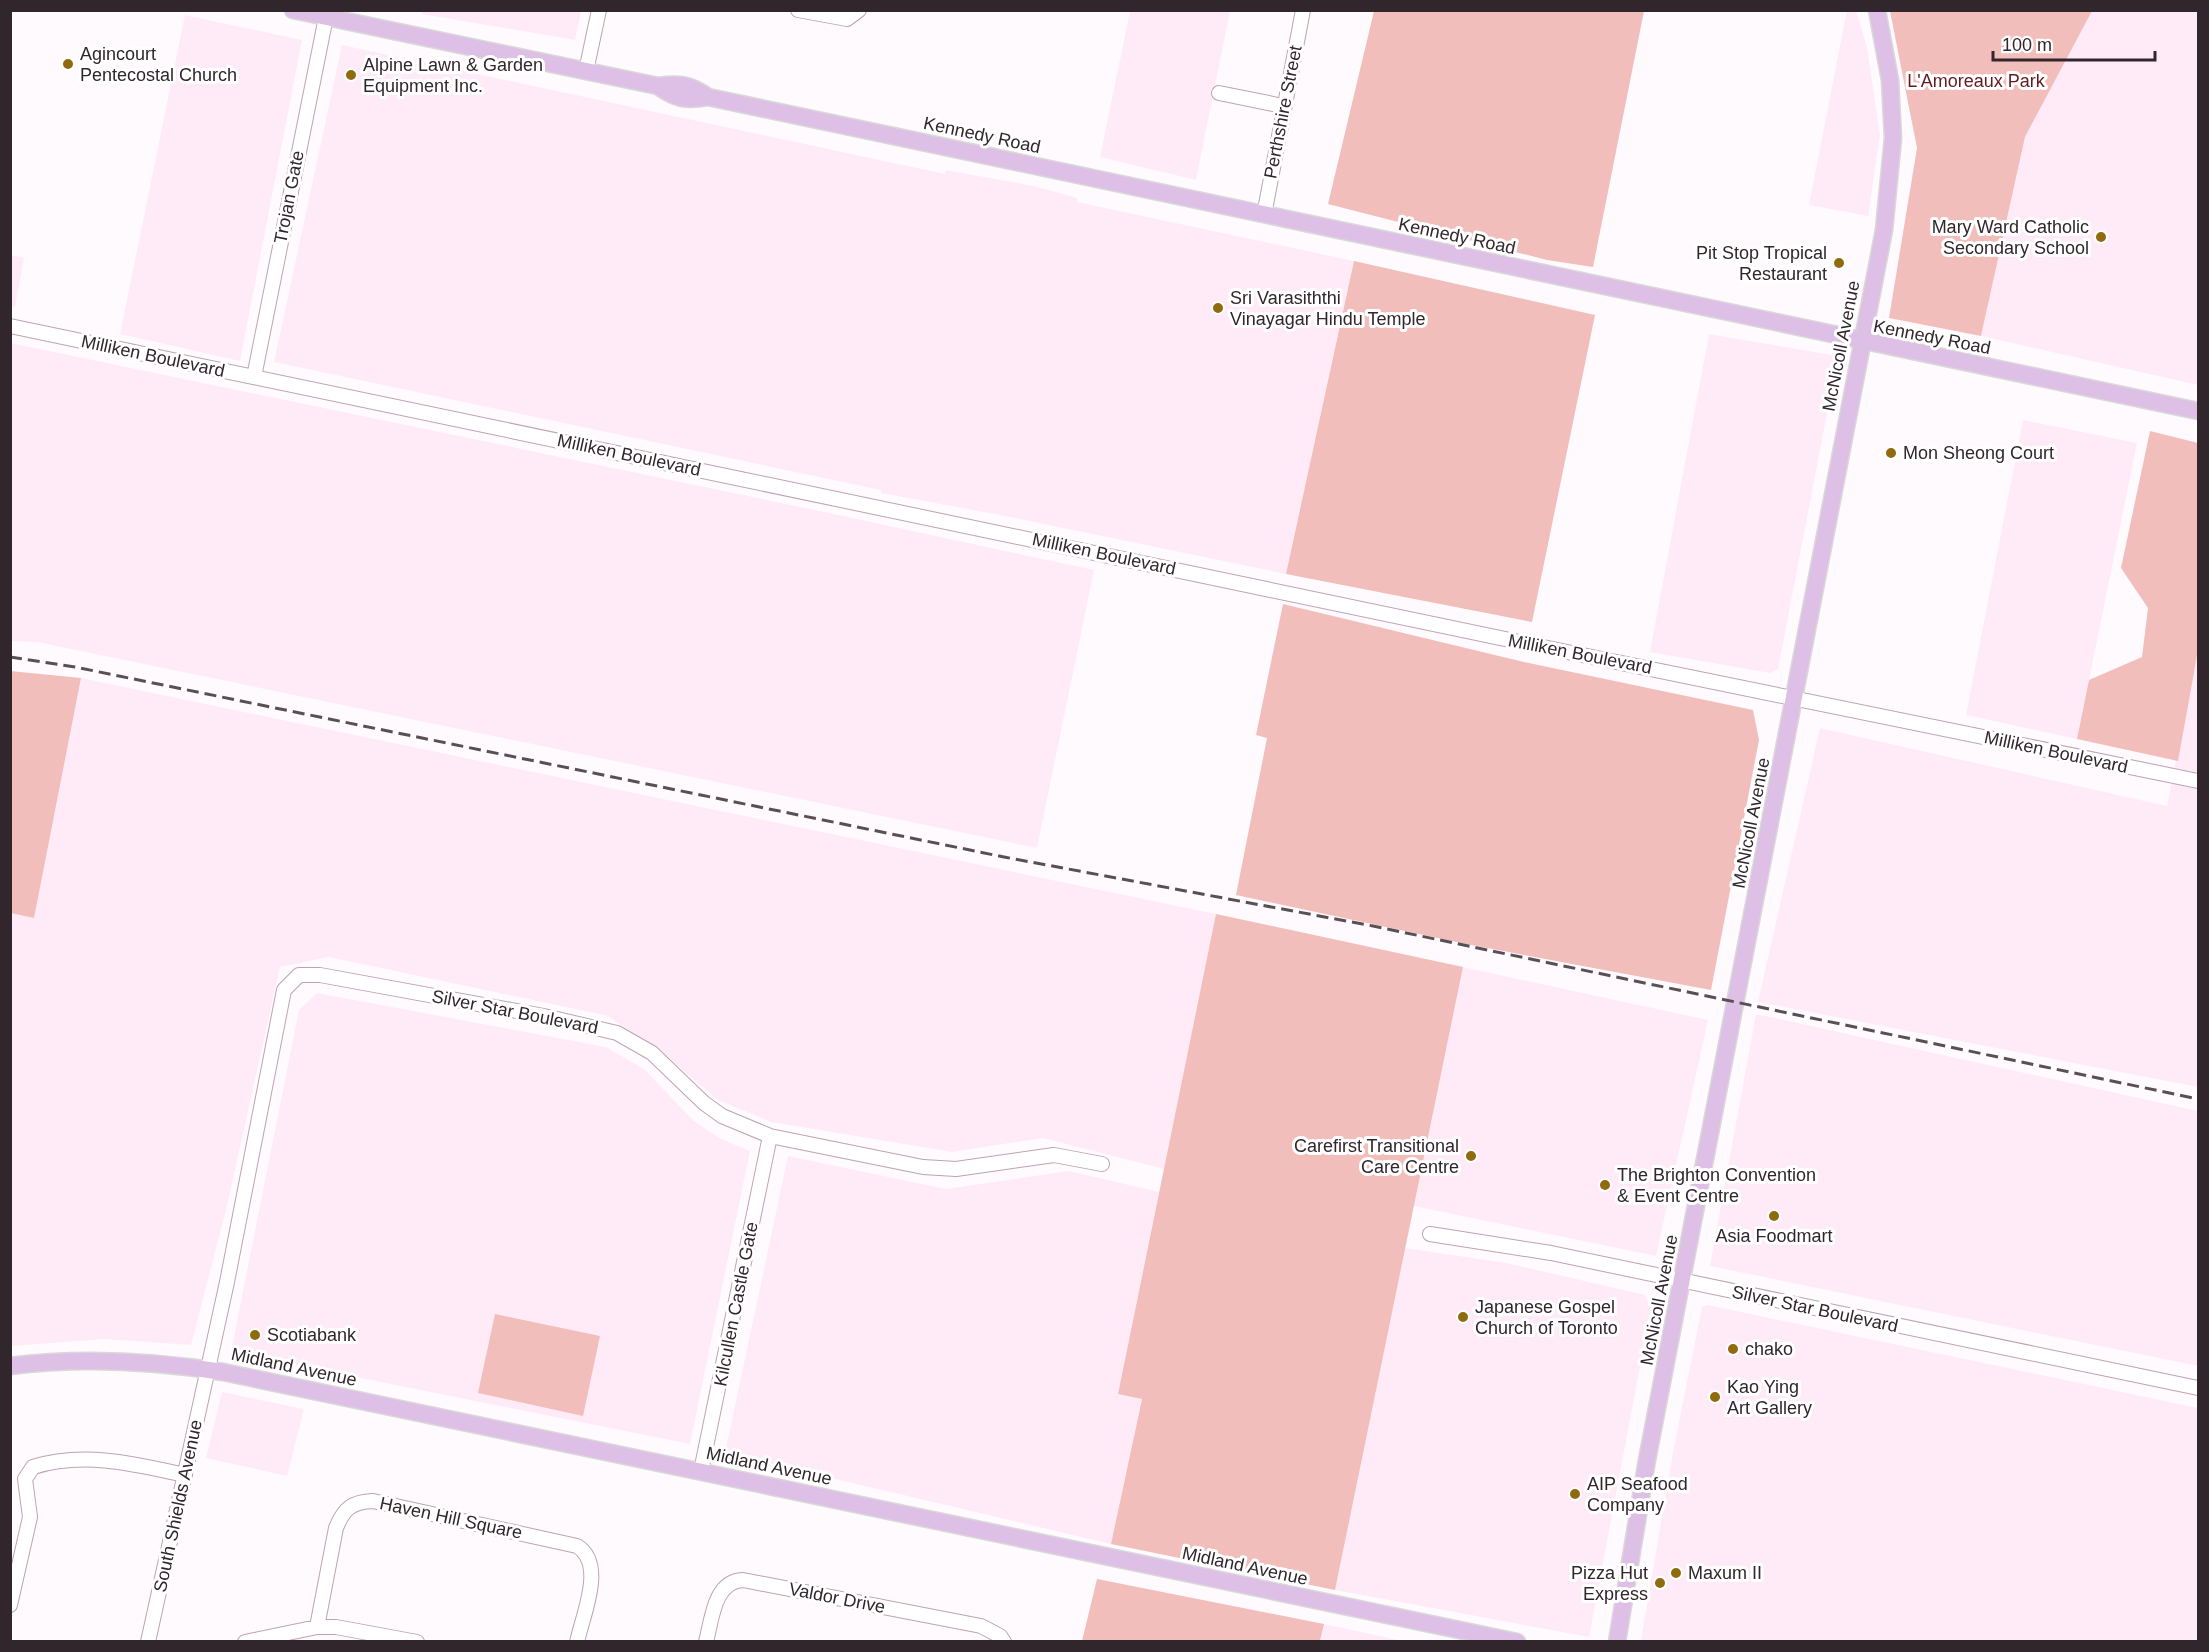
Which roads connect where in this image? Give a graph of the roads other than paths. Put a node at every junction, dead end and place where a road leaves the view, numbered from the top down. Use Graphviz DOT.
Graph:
graph roads {
  1 [pos="293,10"];
  2 [pos="599,10"];
  3 [pos="798,10"];
  4 [pos="859,10"];
  5 [pos="1303,10"];
  6 [pos="1877,10"];
  7 [pos="326,17"];
  8 [pos="586,71"];
  9 [pos="1219,93"];
  10 [pos="1284,106"];
  11 [pos="1264,214"];
  12 [pos="10,326"];
  13 [pos="1862,342"];
  14 [pos="254,377"];
  15 [pos="2199,411"];
  16 [pos="1795,698"];
  17 [pos="2199,781"];
  18 [pos="770,1136"];
  19 [pos="1102,1164"];
  20 [pos="1430,1234"];
  21 [pos="1683,1281"];
  22 [pos="10,1366"];
  23 [pos="208,1370"];
  24 [pos="2199,1388"];
  25 [pos="702,1471"];
  26 [pos="185,1474"];
  27 [pos="10,1605"];
  28 [pos="317,1627"];
  29 [pos="149,1641"];
  30 [pos="245,1641"];
  31 [pos="417,1641"];
  32 [pos="577,1641"];
  33 [pos="706,1641"];
  34 [pos="1004,1641"];
  35 [pos="1517,1641"];
  36 [pos="1617,1641"];
  1 -- 7 [label="main road, Kennedy Road"];
  2 -- 8 [label="street"];
  3 -- 4 [label="street"];
  5 -- 10 [label="street, Perthshire Street"];
  6 -- 13 [label="main road, McNicoll Avenue"];
  7 -- 8 [label="main road, Kennedy Road"];
  7 -- 14 [label="street, Trojan Gate"];
  8 -- 11 [label="main road, Kennedy Road"];
  9 -- 10 [label="street"];
  10 -- 11 [label="street, Perthshire Street"];
  11 -- 13 [label="main road, Kennedy Road"];
  12 -- 14 [label="street, Milliken Boulevard"];
  13 -- 15 [label="main road, Kennedy Road"];
  13 -- 16 [label="main road, McNicoll Avenue"];
  14 -- 16 [label="street, Milliken Boulevard"];
  16 -- 17 [label="street, Milliken Boulevard"];
  16 -- 21 [label="main road, McNicoll Avenue"];
  18 -- 19 [label="street, Silver Star Boulevard"];
  18 -- 23 [label="street, Silver Star Boulevard"];
  18 -- 25 [label="street, Kilcullen Castle Gate"];
  20 -- 21 [label="street, Silver Star Boulevard"];
  21 -- 24 [label="street, Silver Star Boulevard"];
  21 -- 36 [label="main road, McNicoll Avenue"];
  22 -- 23 [label="main road, Midland Avenue"];
  23 -- 25 [label="main road, Midland Avenue"];
  23 -- 26 [label="street, South Shields Avenue"];
  25 -- 35 [label="main road, Midland Avenue"];
  26 -- 27 [label="street"];
  26 -- 29 [label="street, South Shields Avenue"];
  28 -- 30 [label="street"];
  28 -- 31 [label="street"];
  28 -- 32 [label="street, Haven Hill Square"];
  33 -- 34 [label="street, Valdor Drive"];
}
